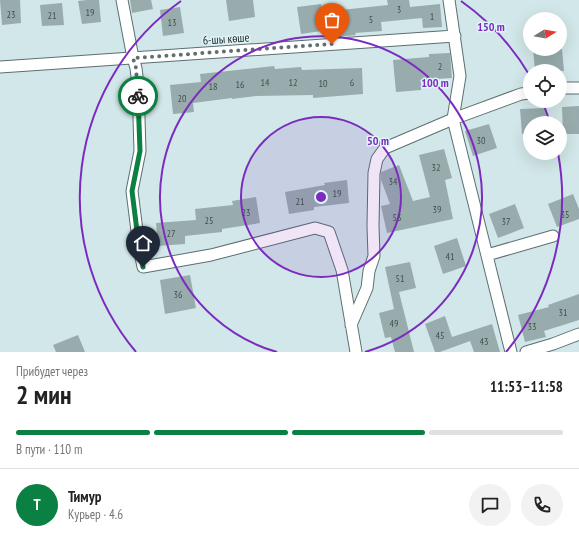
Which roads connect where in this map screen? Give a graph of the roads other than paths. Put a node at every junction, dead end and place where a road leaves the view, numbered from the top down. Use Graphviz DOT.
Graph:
graph roads {
  1 [pos="122,0"];
  2 [pos="449,0"];
  3 [pos="455,36"];
  4 [pos="133,58"];
  5 [pos="0,68"];
  6 [pos="567,88"];
  7 [pos="579,88"];
  8 [pos="523,94"];
  9 [pos="453,119"];
  10 [pos="554,236"];
  11 [pos="487,255"];
  12 [pos="351,325"];
  13 [pos="579,334"];
  14 [pos="356,352"];
  15 [pos="511,352"];
  16 [pos="526,352"];
  1 -- 4 [label="street"];
  2 -- 3 [label="street"];
  3 -- 4 [label="street, 6-шы көше"];
  3 -- 9 [label="street"];
  4 -- 5 [label="street, 6-шы көше"];
  4 -- 12 [label="street"];
  6 -- 7 [label="street"];
  8 -- 9 [label="street"];
  9 -- 11 [label="street"];
  9 -- 12 [label="street"];
  10 -- 11 [label="street"];
  11 -- 15 [label="street"];
  12 -- 14 [label="street"];
  13 -- 16 [label="street"];
}
